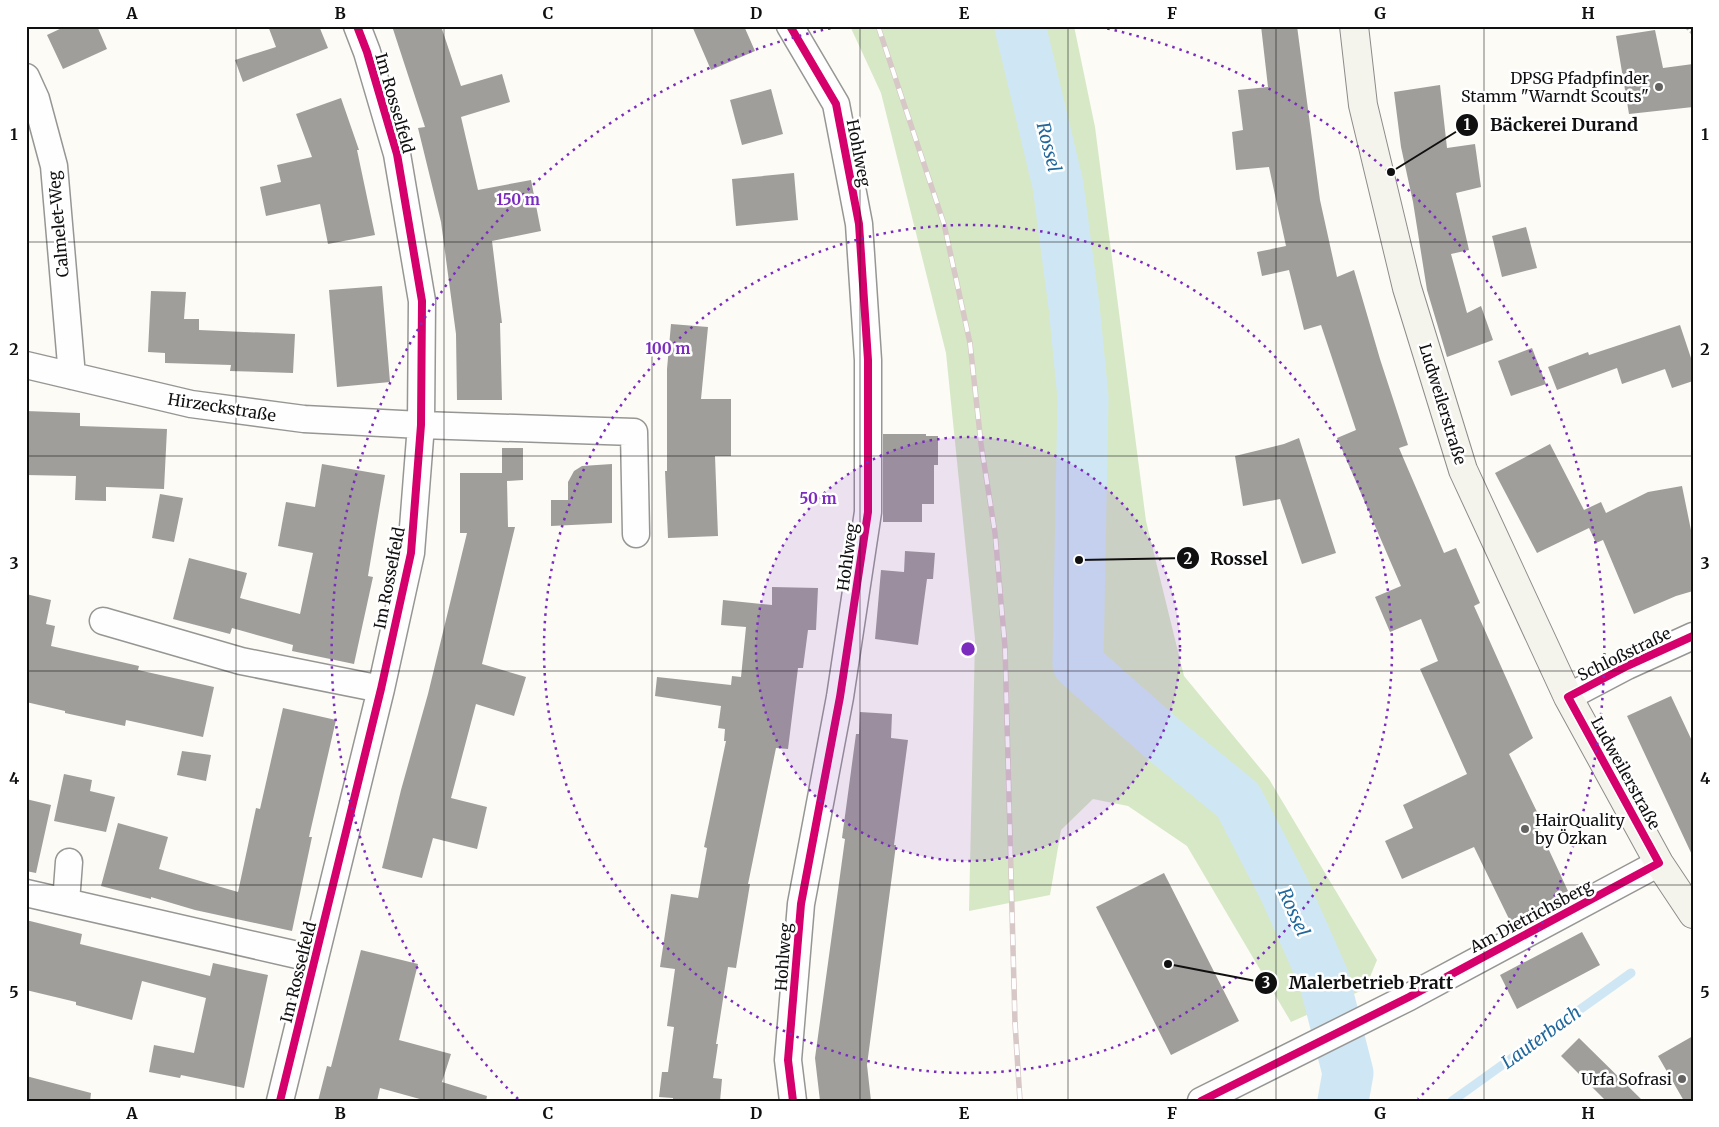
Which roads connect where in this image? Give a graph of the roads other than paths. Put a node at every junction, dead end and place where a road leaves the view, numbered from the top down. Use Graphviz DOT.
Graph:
graph roads {
  1 [pos="357,26"];
  2 [pos="790,26"];
  3 [pos="1354,26"];
  4 [pos="26,77"];
  5 [pos="26,365"];
  6 [pos="72,376"];
  7 [pos="421,425"];
  8 [pos="636,534"];
  9 [pos="103,621"];
  10 [pos="1693,636"];
  11 [pos="381,688"];
  12 [pos="1568,697"];
  13 [pos="69,862"];
  14 [pos="1659,863"];
  15 [pos="26,893"];
  16 [pos="66,902"];
  17 [pos="1693,914"];
  18 [pos="315,959"];
  19 [pos="280,1101"];
  20 [pos="793,1101"];
  21 [pos="1200,1101"];
  1 -- 7 [label="street, Im Rosselfeld"];
  2 -- 20 [label="street, Hohlweg"];
  3 -- 12 [label="main road, Ludweilerstraße"];
  4 -- 6 [label="street, Calmelet-Weg"];
  5 -- 6 [label="street, Hirzeckstraße"];
  6 -- 7 [label="street, Hirzeckstraße"];
  7 -- 8 [label="street"];
  7 -- 11 [label="street, Im Rosselfeld"];
  9 -- 11 [label="street"];
  10 -- 12 [label="street, Schloßstraße"];
  11 -- 18 [label="street, Im Rosselfeld"];
  12 -- 14 [label="main road, Ludweilerstraße"];
  13 -- 16 [label="street"];
  14 -- 17 [label="main road, Ludweilerstraße"];
  14 -- 21 [label="street, Am Dietrichsberg"];
  15 -- 16 [label="street, Im Rosselfeld"];
  16 -- 18 [label="street, Im Rosselfeld"];
  18 -- 19 [label="street, Im Rosselfeld"];
}
